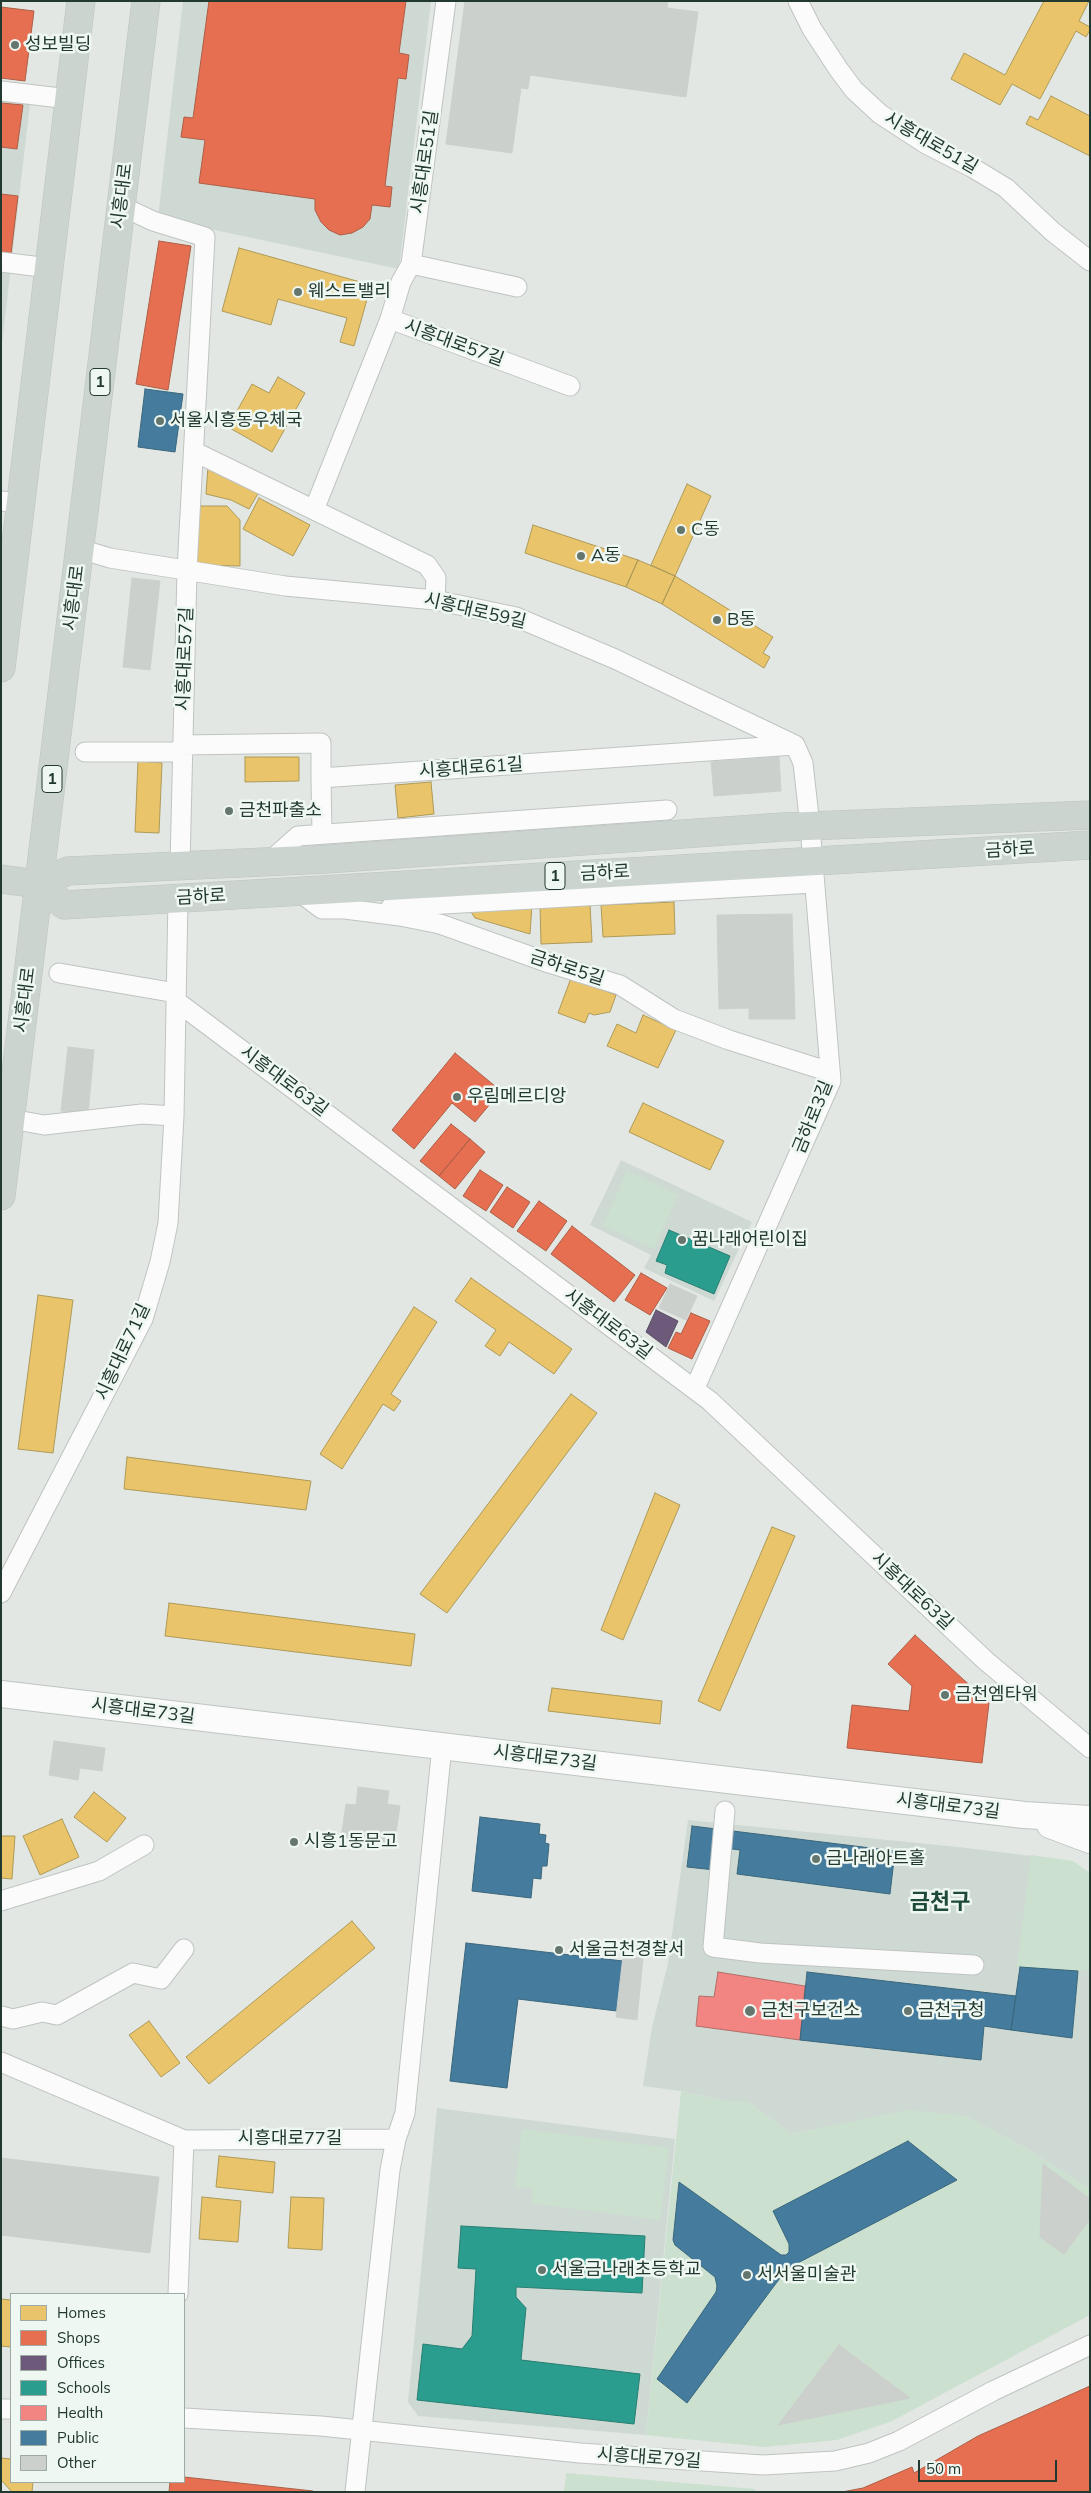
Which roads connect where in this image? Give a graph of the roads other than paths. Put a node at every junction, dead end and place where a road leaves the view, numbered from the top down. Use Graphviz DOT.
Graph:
graph roads {
  1 [pos="80,1"];
  2 [pos="146,1"];
  3 [pos="446,1"];
  4 [pos="798,1"];
  5 [pos="1,91"];
  6 [pos="69,99"];
  7 [pos="121,206"];
  8 [pos="1090,261"];
  9 [pos="1,262"];
  10 [pos="412,264"];
  11 [pos="49,268"];
  12 [pos="517,287"];
  13 [pos="390,319"];
  14 [pos="570,386"];
  15 [pos="195,452"];
  16 [pos="11,502"];
  17 [pos="314,510"];
  18 [pos="80,549"];
  19 [pos="187,570"];
  20 [pos="435,600"];
  21 [pos="1,668"];
  22 [pos="795,744"];
  23 [pos="182,748"];
  24 [pos="86,752"];
  25 [pos="321,778"];
  26 [pos="667,810"];
  27 [pos="1090,815"];
  28 [pos="810,826"];
  29 [pos="322,834"];
  30 [pos="1090,845"];
  31 [pos="270,861"];
  32 [pos="180,866"];
  33 [pos="813,872"];
  34 [pos="1,880"];
  35 [pos="38,884"];
  36 [pos="298,891"];
  37 [pos="178,898"];
  38 [pos="344,909"];
  39 [pos="59,973"];
  40 [pos="176,997"];
  41 [pos="830,1072"];
  42 [pos="174,1116"];
  43 [pos="10,1119"];
  44 [pos="1,1196"];
  45 [pos="695,1388"];
  46 [pos="1,1593"];
  47 [pos="1,1694"];
  48 [pos="442,1746"];
  49 [pos="1090,1748"];
  50 [pos="1090,1802"];
  51 [pos="725,1810"];
  52 [pos="1024,1815"];
  53 [pos="1090,1819"];
  54 [pos="1090,1840"];
  55 [pos="144,1845"];
  56 [pos="1,1901"];
  57 [pos="184,1949"];
  58 [pos="974,1965"];
  59 [pos="1,2016"];
  60 [pos="1,2062"];
  61 [pos="396,2139"];
  62 [pos="184,2140"];
  63 [pos="178,2293"];
  64 [pos="1090,2344"];
  65 [pos="185,2418"];
  66 [pos="362,2431"];
  67 [pos="355,2492"];
  1 -- 6 [label="main road"];
  2 -- 7 [label="main road, 시흥대로 / 1"];
  3 -- 10 [label="street, 시흥대로51길"];
  4 -- 8 [label="street, 시흥대로51길"];
  5 -- 6 [label="street"];
  6 -- 11 [label="main road"];
  7 -- 15 [label="street, 시흥대로57길"];
  7 -- 18 [label="main road, 시흥대로 / 1"];
  9 -- 11 [label="street"];
  10 -- 12 [label="street"];
  10 -- 13 [label="street, 시흥대로51길"];
  11 -- 16 [label="main road"];
  13 -- 14 [label="street, 시흥대로57길"];
  13 -- 17 [label="street, 시흥대로57길"];
  15 -- 17 [label="street"];
  15 -- 19 [label="street, 시흥대로57길"];
  16 -- 21 [label="main road"];
  17 -- 20 [label="street"];
  18 -- 19 [label="street, 시흥대로59길"];
  18 -- 35 [label="main road, 시흥대로 / 1"];
  19 -- 20 [label="street, 시흥대로59길"];
  19 -- 23 [label="street, 시흥대로57길"];
  20 -- 22 [label="street, 시흥대로59길"];
  22 -- 25 [label="street, 시흥대로61길"];
  22 -- 28 [label="street"];
  23 -- 24 [label="street"];
  23 -- 25 [label="street"];
  23 -- 32 [label="street, 시흥대로57길"];
  25 -- 29 [label="street"];
  26 -- 29 [label="street"];
  27 -- 28 [label="main road, 금하로 / 1"];
  28 -- 31 [label="main road, 금하로 / 1"];
  28 -- 33 [label="street, 금하로3길"];
  29 -- 31 [label="street"];
  30 -- 33 [label="main road, 금하로 / 1"];
  31 -- 32 [label="main road, 금하로 / 1"];
  32 -- 35 [label="main road, 금하로 / 1"];
  33 -- 36 [label="main road, 금하로 / 1"];
  33 -- 38 [label="street"];
  33 -- 41 [label="street, 금하로3길"];
  34 -- 35 [label="main road, 금하로 / 1"];
  35 -- 37 [label="main road, 금하로 / 1"];
  35 -- 43 [label="main road, 시흥대로"];
  36 -- 37 [label="main road, 금하로 / 1"];
  36 -- 38 [label="street, 금하로5길"];
  37 -- 40 [label="street"];
  38 -- 41 [label="street, 금하로5길"];
  39 -- 40 [label="street"];
  40 -- 42 [label="street, 시흥대로71길"];
  40 -- 45 [label="street, 시흥대로63길"];
  41 -- 45 [label="street, 금하로3길"];
  42 -- 43 [label="street"];
  42 -- 46 [label="street, 시흥대로71길"];
  43 -- 44 [label="main road, 시흥대로"];
  45 -- 49 [label="street, 시흥대로63길"];
  47 -- 48 [label="street, 시흥대로73길"];
  48 -- 52 [label="street, 시흥대로73길"];
  48 -- 61 [label="street"];
  50 -- 52 [label="street"];
  51 -- 58 [label="street"];
  52 -- 53 [label="street, 시흥대로73길"];
  52 -- 54 [label="street"];
  55 -- 56 [label="street"];
  57 -- 59 [label="street"];
  60 -- 62 [label="street, 시흥대로77길"];
  61 -- 62 [label="street, 시흥대로77길"];
  61 -- 66 [label="street"];
  62 -- 63 [label="street"];
  64 -- 66 [label="street, 시흥대로79길"];
  65 -- 66 [label="street, 시흥대로79길"];
  66 -- 67 [label="street"];
}
